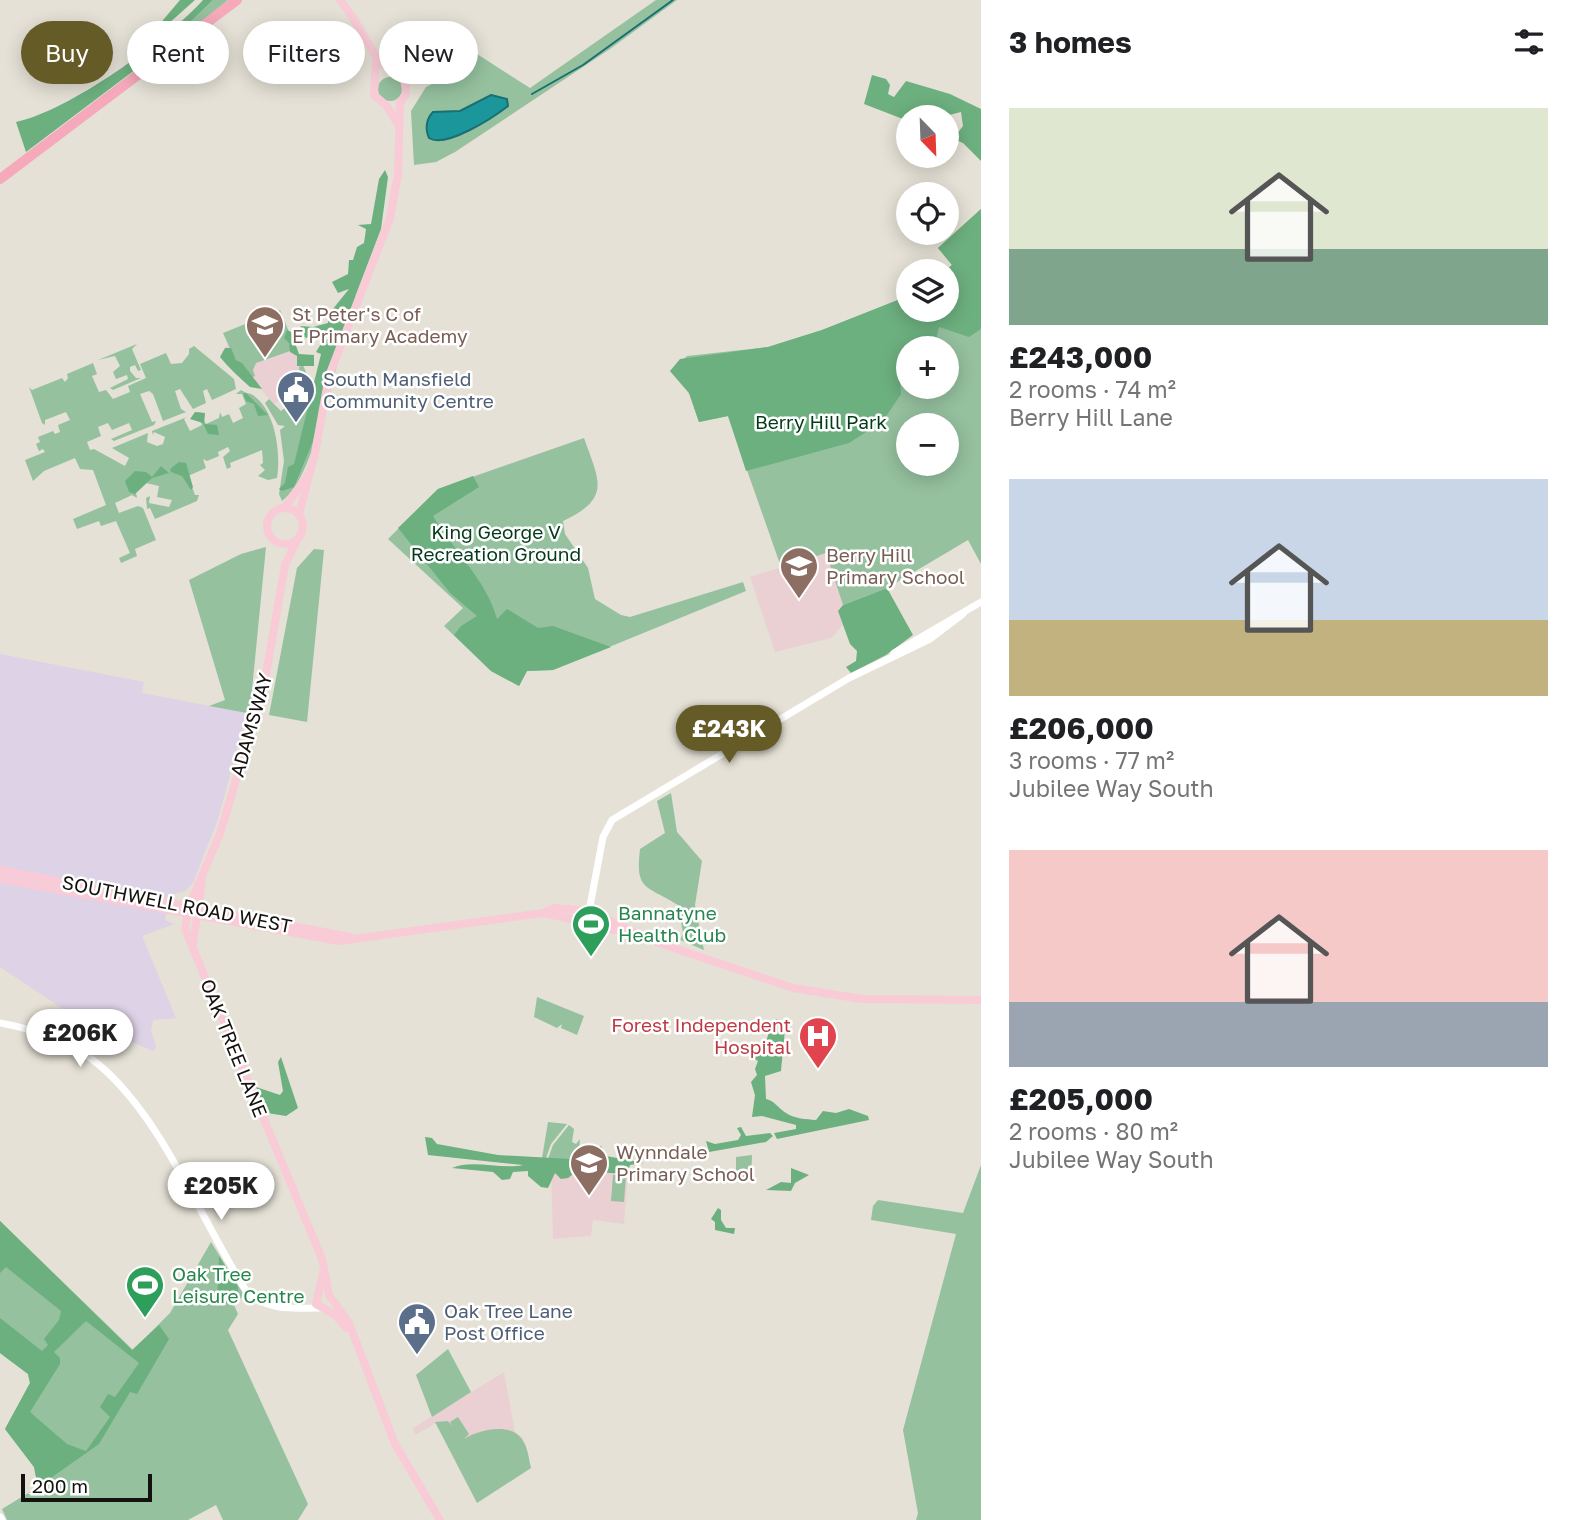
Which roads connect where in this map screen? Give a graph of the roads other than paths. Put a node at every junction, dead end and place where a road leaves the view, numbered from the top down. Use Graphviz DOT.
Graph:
graph roads {
  1 [pos="237,0"];
  2 [pos="340,0"];
  3 [pos="376,56"];
  4 [pos="379,59"];
  5 [pos="377,79"];
  6 [pos="405,84"];
  7 [pos="400,103"];
  8 [pos="387,106"];
  9 [pos="398,126"];
  10 [pos="0,179"];
  11 [pos="308,475"];
  12 [pos="284,508"];
  13 [pos="299,514"];
  14 [pos="297,540"];
  15 [pos="279,543"];
  16 [pos="285,565"];
  17 [pos="981,602"];
  18 [pos="0,870"];
  19 [pos="0,879"];
  20 [pos="202,885"];
  21 [pos="167,911"];
  22 [pos="215,911"];
  23 [pos="590,911"];
  24 [pos="192,912"];
  25 [pos="543,913"];
  26 [pos="587,922"];
  27 [pos="627,930"];
  28 [pos="187,934"];
  29 [pos="353,938"];
  30 [pos="193,943"];
  31 [pos="981,1000"];
  32 [pos="0,1023"];
  33 [pos="324,1269"];
  34 [pos="317,1296"];
  35 [pos="330,1298"];
  36 [pos="304,1308"];
  37 [pos="322,1308"];
  38 [pos="351,1332"];
  39 [pos="440,1520"];
  1 -- 10 [label="highway"];
  2 -- 3 [label="main road"];
  3 -- 4 [label="main road"];
  3 -- 5 [label="main road"];
  5 -- 8 [label="main road"];
  6 -- 7 [label="main road"];
  7 -- 8 [label="main road"];
  7 -- 9 [label="main road"];
  8 -- 9 [label="main road"];
  9 -- 11 [label="main road"];
  11 -- 12 [label="main road"];
  11 -- 13 [label="main road"];
  12 -- 13 [label="main road"];
  12 -- 15 [label="main road"];
  13 -- 14 [label="main road"];
  14 -- 15 [label="main road"];
  14 -- 16 [label="main road, ADAMSWAY"];
  15 -- 16 [label="main road, ADAMSWAY"];
  16 -- 20 [label="main road, ADAMSWAY"];
  17 -- 23 [label="street"];
  18 -- 24 [label="main road, SOUTHWELL ROAD WEST"];
  19 -- 21 [label="main road, SOUTHWELL ROAD WEST"];
  20 -- 22 [label="main road"];
  20 -- 24 [label="main road, ADAMSWAY"];
  21 -- 24 [label="main road, SOUTHWELL ROAD WEST"];
  21 -- 28 [label="main road, OAK TREE LANE"];
  22 -- 24 [label="main road, SOUTHWELL ROAD WEST"];
  22 -- 29 [label="main road, SOUTHWELL ROAD WEST"];
  23 -- 25 [label="main road, SOUTHWELL ROAD WEST"];
  23 -- 26 [label="street"];
  23 -- 27 [label="main road, SOUTHWELL ROAD WEST"];
  24 -- 28 [label="main road"];
  24 -- 29 [label="main road, SOUTHWELL ROAD WEST"];
  24 -- 30 [label="main road, OAK TREE LANE"];
  25 -- 26 [label="main road, SOUTHWELL ROAD WEST"];
  25 -- 29 [label="main road, SOUTHWELL ROAD WEST"];
  26 -- 27 [label="main road, SOUTHWELL ROAD WEST"];
  27 -- 31 [label="main road, SOUTHWELL ROAD WEST"];
  28 -- 30 [label="main road, OAK TREE LANE"];
  30 -- 33 [label="main road, OAK TREE LANE"];
  32 -- 36 [label="street"];
  33 -- 34 [label="main road"];
  33 -- 35 [label="main road, OAK TREE LANE"];
  34 -- 35 [label="main road"];
  34 -- 36 [label="street"];
  34 -- 37 [label="main road, OAK TREE LANE"];
  35 -- 37 [label="main road"];
  35 -- 38 [label="main road, OAK TREE LANE"];
  36 -- 37 [label="street"];
  37 -- 38 [label="main road, OAK TREE LANE"];
  38 -- 39 [label="main road, OAK TREE LANE"];
}
